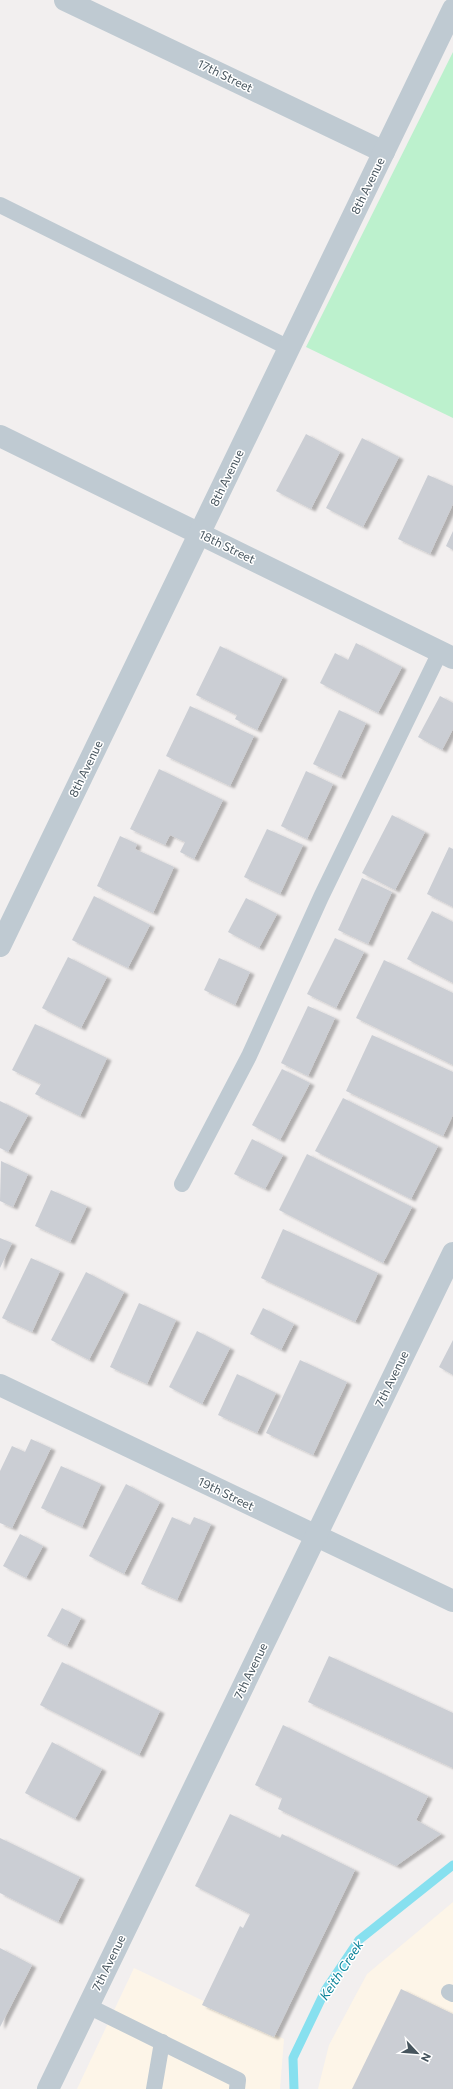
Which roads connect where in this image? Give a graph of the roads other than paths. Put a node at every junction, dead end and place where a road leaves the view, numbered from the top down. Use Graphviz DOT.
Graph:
graph roads {
  1 [pos="65,0"];
  2 [pos="453,9"];
  3 [pos="384,152"];
  4 [pos="0,205"];
  5 [pos="289,348"];
  6 [pos="0,436"];
  7 [pos="200,534"];
  8 [pos="446,655"];
  9 [pos="0,946"];
  10 [pos="182,1184"];
  11 [pos="453,1253"];
  12 [pos="0,1385"];
  13 [pos="316,1537"];
  14 [pos="453,1601"];
  15 [pos="88,2006"];
  16 [pos="162,2042"];
  17 [pos="48,2089"];
  18 [pos="154,2089"];
  19 [pos="237,2089"];
  1 -- 3 [label="street, 17th Street"];
  2 -- 3 [label="street, 8th Avenue"];
  3 -- 5 [label="street, 8th Avenue"];
  4 -- 5 [label="lane"];
  5 -- 7 [label="street, 8th Avenue"];
  6 -- 7 [label="street, 18th Street"];
  7 -- 8 [label="street, 18th Street"];
  7 -- 9 [label="street, 8th Avenue"];
  8 -- 10 [label="lane"];
  11 -- 13 [label="street, 7th Avenue"];
  12 -- 13 [label="street, 19th Street"];
  13 -- 14 [label="street, 19th Street"];
  13 -- 15 [label="street, 7th Avenue"];
  15 -- 16 [label="lane"];
  15 -- 17 [label="street, 7th Avenue"];
  16 -- 18 [label="lane"];
  16 -- 19 [label="lane"];
}
